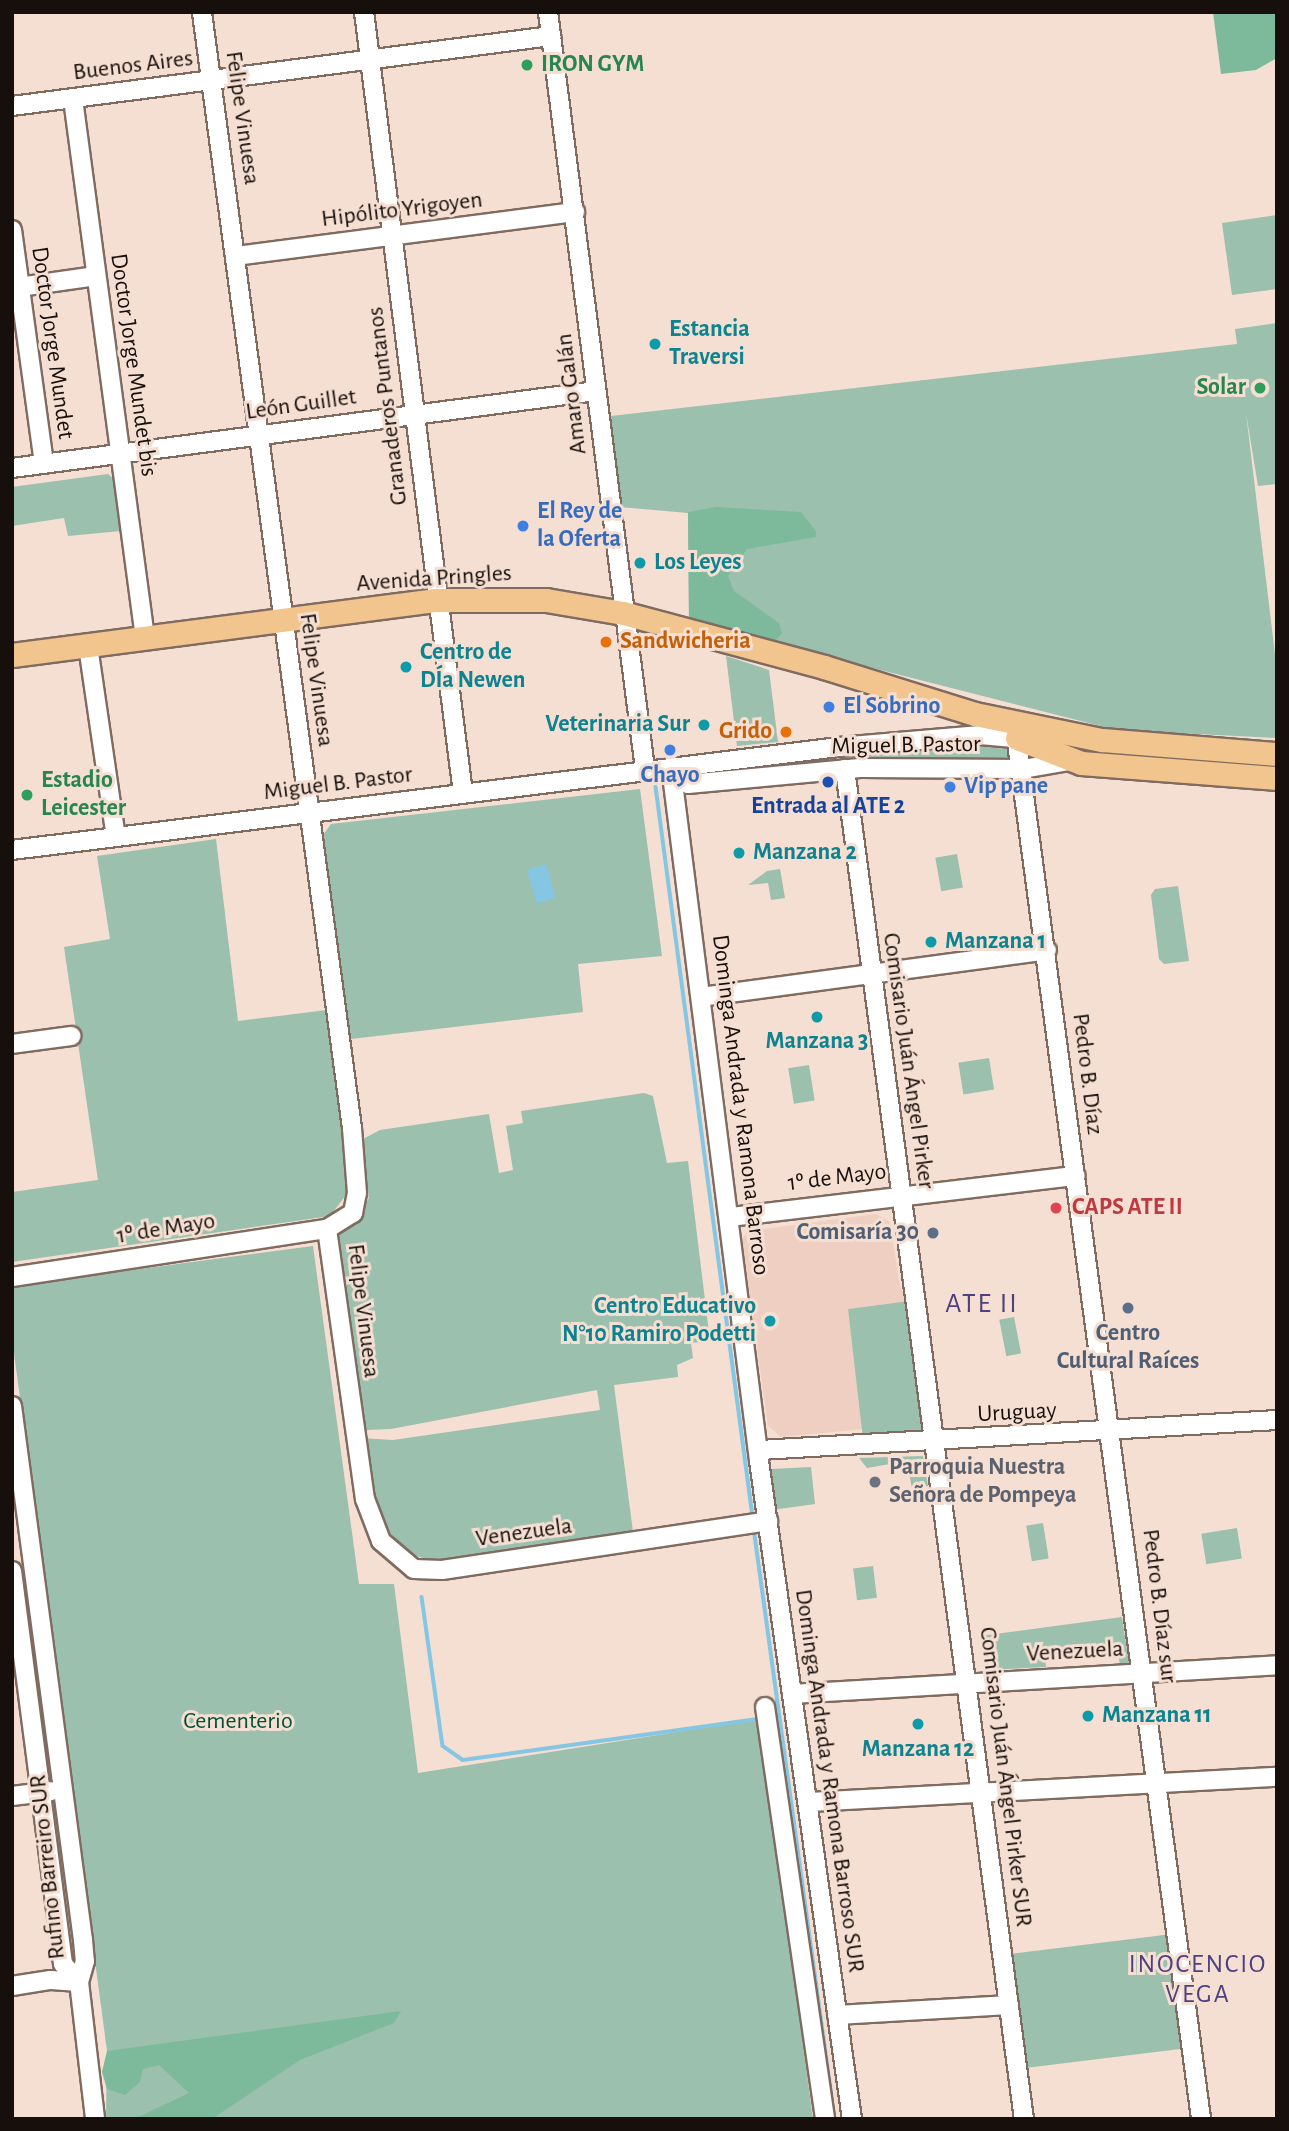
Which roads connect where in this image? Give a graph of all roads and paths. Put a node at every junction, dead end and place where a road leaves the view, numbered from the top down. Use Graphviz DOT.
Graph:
graph roads {
  1 [pos="202,12"];
  2 [pos="364,12"];
  3 [pos="548,12"];
  4 [pos="551,36"];
  5 [pos="369,60"];
  6 [pos="212,80"];
  7 [pos="73,99"];
  8 [pos="12,106"];
  9 [pos="575,212"];
  10 [pos="12,230"];
  11 [pos="392,236"];
  12 [pos="236,256"];
  13 [pos="96,276"];
  14 [pos="16,287"];
  15 [pos="596,391"];
  16 [pos="414,415"];
  17 [pos="260,435"];
  18 [pos="120,454"];
  19 [pos="44,464"];
  20 [pos="12,468"];
  21 [pos="436,600"];
  22 [pos="623,613"];
  23 [pos="283,620"];
  24 [pos="145,638"];
  25 [pos="88,646"];
  26 [pos="12,655"];
  27 [pos="1015,730"];
  28 [pos="1277,754"];
  29 [pos="1069,761"];
  30 [pos="671,767"];
  31 [pos="645,769"];
  32 [pos="845,769"];
  33 [pos="1023,769"];
  34 [pos="1277,778"];
  35 [pos="463,793"];
  36 [pos="311,812"];
  37 [pos="116,837"];
  38 [pos="12,850"];
  39 [pos="1047,950"];
  40 [pos="871,974"];
  41 [pos="701,997"];
  42 [pos="71,1036"];
  43 [pos="12,1044"];
  44 [pos="1076,1176"];
  45 [pos="902,1195"];
  46 [pos="730,1217"];
  47 [pos="327,1229"];
  48 [pos="12,1277"];
  49 [pos="12,1406"];
  50 [pos="13,1413"];
  51 [pos="1277,1420"];
  52 [pos="1112,1432"];
  53 [pos="936,1442"];
  54 [pos="760,1450"];
  55 [pos="768,1521"];
  56 [pos="434,1570"];
  57 [pos="12,1571"];
  58 [pos="40,1603"];
  59 [pos="15,1606"];
  60 [pos="1277,1665"];
  61 [pos="1143,1673"];
  62 [pos="969,1683"];
  63 [pos="792,1694"];
  64 [pos="765,1707"];
  65 [pos="1277,1777"];
  66 [pos="1160,1785"];
  67 [pos="65,1790"];
  68 [pos="41,1793"];
  69 [pos="983,1793"];
  70 [pos="12,1796"];
  71 [pos="808,1802"];
  72 [pos="79,1982"];
  73 [pos="12,1986"];
  74 [pos="1010,2005"];
  75 [pos="837,2015"];
  76 [pos="95,2119"];
  77 [pos="825,2119"];
  78 [pos="852,2119"];
  79 [pos="1024,2119"];
  80 [pos="1201,2119"];
  1 -- 6 [label="street, Felipe Vinuesa"];
  2 -- 5 [label="street, Granaderos Puntanos"];
  3 -- 4 [label="street, Amaro Galán"];
  4 -- 5 [label="street, Buenos Aires"];
  4 -- 9 [label="street, Amaro Galán"];
  5 -- 6 [label="street, Buenos Aires"];
  5 -- 11 [label="street, Granaderos Puntanos"];
  6 -- 7 [label="street, Buenos Aires"];
  6 -- 12 [label="street, Felipe Vinuesa"];
  7 -- 8 [label="street, Buenos Aires"];
  7 -- 13 [label="street, Doctor Jorge Mundet bis"];
  9 -- 11 [label="street, Hipólito Yrigoyen"];
  9 -- 15 [label="street, Amaro Galán"];
  10 -- 14 [label="street, Doctor Jorge Mundet"];
  11 -- 12 [label="street, Hipólito Yrigoyen"];
  11 -- 16 [label="street, Granaderos Puntanos"];
  12 -- 17 [label="street, Felipe Vinuesa"];
  13 -- 14 [label="street"];
  13 -- 18 [label="street, Doctor Jorge Mundet bis"];
  14 -- 19 [label="street, Doctor Jorge Mundet"];
  15 -- 16 [label="street, León Guillet"];
  15 -- 22 [label="street, Amaro Galán"];
  16 -- 17 [label="street, León Guillet"];
  16 -- 21 [label="street, Granaderos Puntanos"];
  17 -- 18 [label="street, León Guillet"];
  17 -- 23 [label="street, Felipe Vinuesa"];
  18 -- 19 [label="street, León Guillet"];
  18 -- 24 [label="street, Doctor Jorge Mundet bis"];
  19 -- 20 [label="street, León Guillet"];
  21 -- 22 [label="main road, Avenida Pringles"];
  21 -- 23 [label="main road, Avenida Pringles"];
  21 -- 35 [label="street, Granaderos Puntanos"];
  22 -- 27 [label="main road, Avenida Pringles"];
  22 -- 31 [label="street, Amaro Galán"];
  23 -- 24 [label="main road, Avenida Pringles"];
  23 -- 36 [label="street, Felipe Vinuesa"];
  24 -- 25 [label="main road, Avenida Pringles"];
  25 -- 26 [label="main road, Avenida Pringles"];
  25 -- 37 [label="street"];
  27 -- 28 [label="main road"];
  27 -- 29 [label="main road"];
  27 -- 30 [label="street, Miguel B. Pastor"];
  27 -- 33 [label="street, Pedro B. Díaz"];
  29 -- 33 [label="street, Miguel B. Pastor"];
  29 -- 34 [label="main road"];
  30 -- 31 [label="street, Miguel B. Pastor"];
  30 -- 32 [label="street, Miguel B. Pastor"];
  30 -- 41 [label="street, Dominga Andrada y Ramona Barroso"];
  31 -- 35 [label="street, Miguel B. Pastor"];
  32 -- 33 [label="street, Miguel B. Pastor"];
  32 -- 40 [label="street, Comisario Juán Ángel Pirker"];
  33 -- 39 [label="street, Pedro B. Díaz"];
  35 -- 36 [label="street, Miguel B. Pastor"];
  36 -- 37 [label="street, Miguel B. Pastor"];
  36 -- 47 [label="street, Felipe Vinuesa"];
  37 -- 38 [label="street, Miguel B. Pastor"];
  39 -- 40 [label="street"];
  39 -- 44 [label="street, Pedro B. Díaz"];
  40 -- 41 [label="street"];
  40 -- 45 [label="street, Comisario Juán Ángel Pirker"];
  41 -- 46 [label="street, Dominga Andrada y Ramona Barroso"];
  42 -- 43 [label="street"];
  44 -- 45 [label="street, 1º de Mayo"];
  44 -- 52 [label="street, Pedro B. Díaz"];
  45 -- 46 [label="street, 1º de Mayo"];
  45 -- 53 [label="street, Comisario Juán Ángel Pirker"];
  46 -- 54 [label="street, Dominga Andrada y Ramona Barroso"];
  47 -- 48 [label="street, 1º de Mayo"];
  47 -- 56 [label="street, Felipe Vinuesa"];
  49 -- 50 [label="street, Rufino Barreiro SUR"];
  50 -- 58 [label="street, Rufino Barreiro SUR"];
  51 -- 52 [label="street, Uruguay"];
  52 -- 53 [label="street, Uruguay"];
  52 -- 61 [label="street, Pedro B. Díaz sur"];
  53 -- 54 [label="street, Uruguay"];
  53 -- 62 [label="street, Comisario Juán Ángel Pirker SUR"];
  54 -- 55 [label="street, Dominga Andrada y Ramona Barroso SUR"];
  55 -- 56 [label="street, Venezuela"];
  55 -- 63 [label="street, Dominga Andrada y Ramona Barroso SUR"];
  57 -- 59 [label="street, Rufino Barreiro SUR"];
  58 -- 59 [label="street"];
  58 -- 67 [label="street, Rufino Barreiro SUR"];
  59 -- 68 [label="street, Rufino Barreiro SUR"];
  60 -- 61 [label="street, Venezuela"];
  61 -- 62 [label="street, Venezuela"];
  61 -- 66 [label="street, Pedro B. Díaz sur"];
  62 -- 63 [label="street, Venezuela"];
  62 -- 69 [label="street, Comisario Juán Ángel Pirker SUR"];
  63 -- 71 [label="street, Dominga Andrada y Ramona Barroso SUR"];
  64 -- 77 [label="street"];
  65 -- 66 [label="street"];
  66 -- 69 [label="street"];
  66 -- 80 [label="street"];
  67 -- 68 [label="street"];
  67 -- 72 [label="street, Rufino Barreiro SUR"];
  68 -- 70 [label="street"];
  68 -- 72 [label="street, Rufino Barreiro SUR"];
  69 -- 71 [label="street"];
  69 -- 74 [label="street, Comisario Juán Ángel Pirker SUR"];
  71 -- 75 [label="street, Dominga Andrada y Ramona Barroso SUR"];
  72 -- 73 [label="street"];
  72 -- 76 [label="street"];
  74 -- 75 [label="street"];
  74 -- 79 [label="street, Comisario Juán Ángel Pirker SUR"];
  75 -- 78 [label="street, Dominga Andrada y Ramona Barroso SUR"];
}
